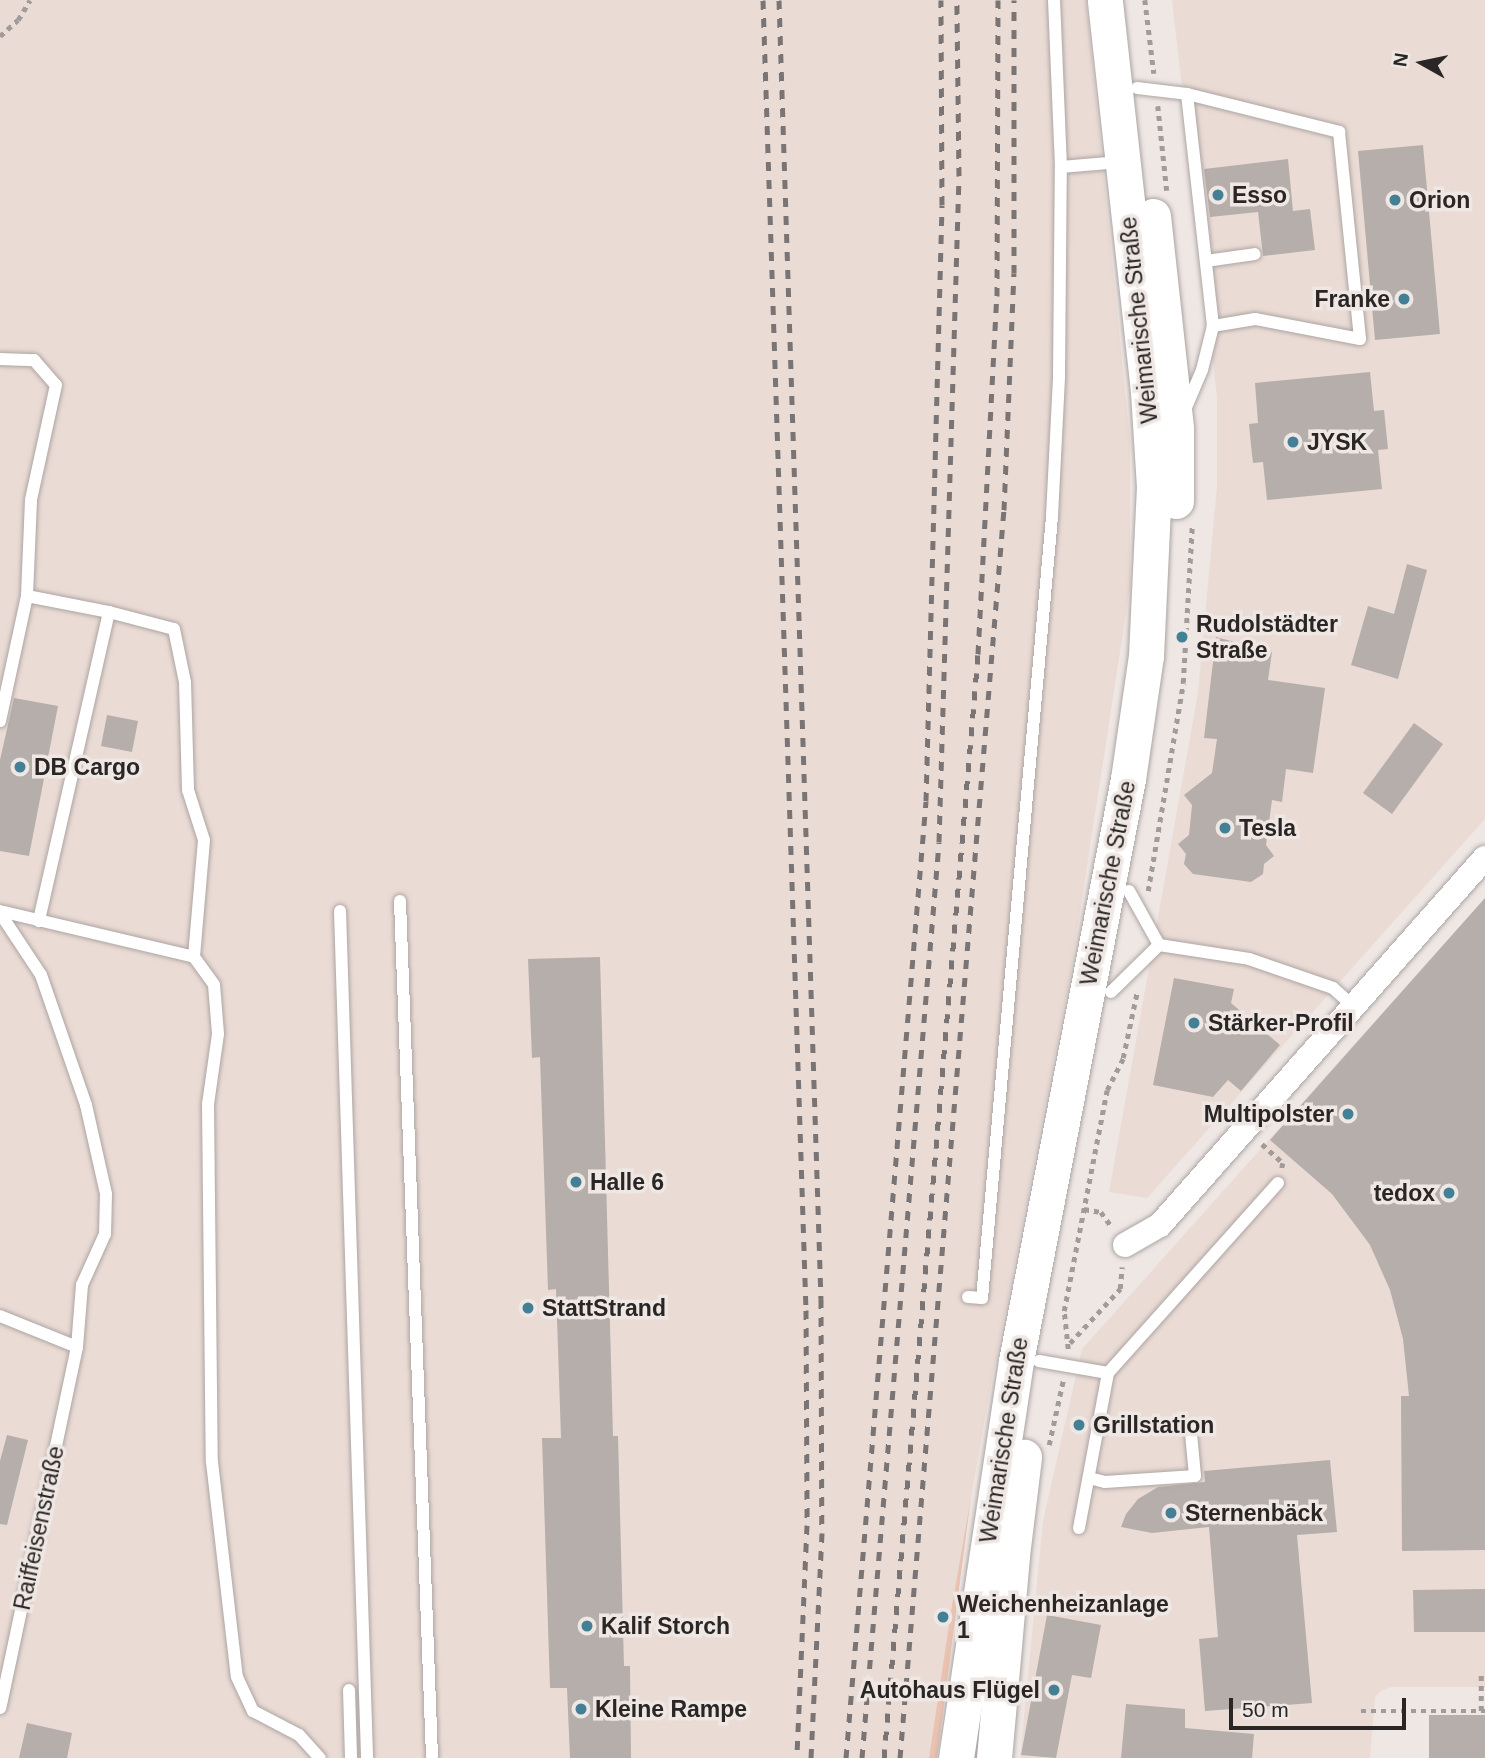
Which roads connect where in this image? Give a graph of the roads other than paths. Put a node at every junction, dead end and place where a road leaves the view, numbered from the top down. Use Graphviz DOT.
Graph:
graph roads {
  1 [pos="1054,0"];
  2 [pos="1105,0"];
  3 [pos="1128,0"];
  4 [pos="1137,88"];
  5 [pos="1187,94"];
  6 [pos="1123,162"];
  7 [pos="1061,167"];
  8 [pos="1255,254"];
  9 [pos="1206,261"];
  10 [pos="1213,326"];
  11 [pos="0,359"];
  12 [pos="1176,429"];
  13 [pos="27,596"];
  14 [pos="109,612"];
  15 [pos="0,721"];
  16 [pos="1485,858"];
  17 [pos="1129,891"];
  18 [pos="400,901"];
  19 [pos="340,911"];
  20 [pos="0,912"];
  21 [pos="39,921"];
  22 [pos="1159,944"];
  23 [pos="194,957"];
  24 [pos="1111,992"];
  25 [pos="1354,1007"];
  26 [pos="1278,1183"];
  27 [pos="1125,1245"];
  28 [pos="968,1297"];
  29 [pos="0,1316"];
  30 [pos="77,1347"];
  31 [pos="1040,1361"];
  32 [pos="1108,1373"];
  33 [pos="1191,1434"];
  34 [pos="1089,1478"];
  35 [pos="1079,1528"];
  36 [pos="349,1690"];
  37 [pos="0,1708"];
  38 [pos="320,1758"];
  39 [pos="351,1758"];
  40 [pos="367,1758"];
  41 [pos="432,1758"];
  42 [pos="956,1758"];
  43 [pos="994,1758"];
  1 -- 7 [label="lane"];
  2 -- 6 [label="main road, Weimarische Straße"];
  3 -- 4 [label="main road, Weimarische Straße"];
  4 -- 5 [label="lane"];
  4 -- 12 [label="main road, Weimarische Straße"];
  5 -- 9 [label="lane"];
  5 -- 10 [label="lane"];
  6 -- 7 [label="lane"];
  6 -- 42 [label="main road, Weimarische Straße"];
  7 -- 28 [label="lane"];
  8 -- 9 [label="lane"];
  9 -- 10 [label="lane"];
  10 -- 12 [label="lane"];
  11 -- 13 [label="lane"];
  12 -- 17 [label="main road, Weimarische Straße"];
  13 -- 14 [label="lane"];
  13 -- 15 [label="lane"];
  14 -- 21 [label="lane"];
  14 -- 23 [label="lane"];
  16 -- 25 [label="street"];
  17 -- 22 [label="lane"];
  17 -- 24 [label="main road, Weimarische Straße"];
  18 -- 41 [label="lane"];
  19 -- 40 [label="lane"];
  20 -- 21 [label="lane"];
  20 -- 30 [label="lane, Raiffeisenstraße"];
  21 -- 23 [label="lane"];
  22 -- 24 [label="lane"];
  22 -- 25 [label="lane"];
  23 -- 38 [label="lane"];
  24 -- 31 [label="main road, Weimarische Straße"];
  25 -- 27 [label="street"];
  26 -- 32 [label="lane"];
  29 -- 30 [label="lane"];
  30 -- 37 [label="lane, Raiffeisenstraße"];
  31 -- 32 [label="lane"];
  31 -- 43 [label="main road, Weimarische Straße"];
  32 -- 34 [label="lane"];
  33 -- 34 [label="lane"];
  34 -- 35 [label="lane"];
  36 -- 39 [label="lane"];
}
